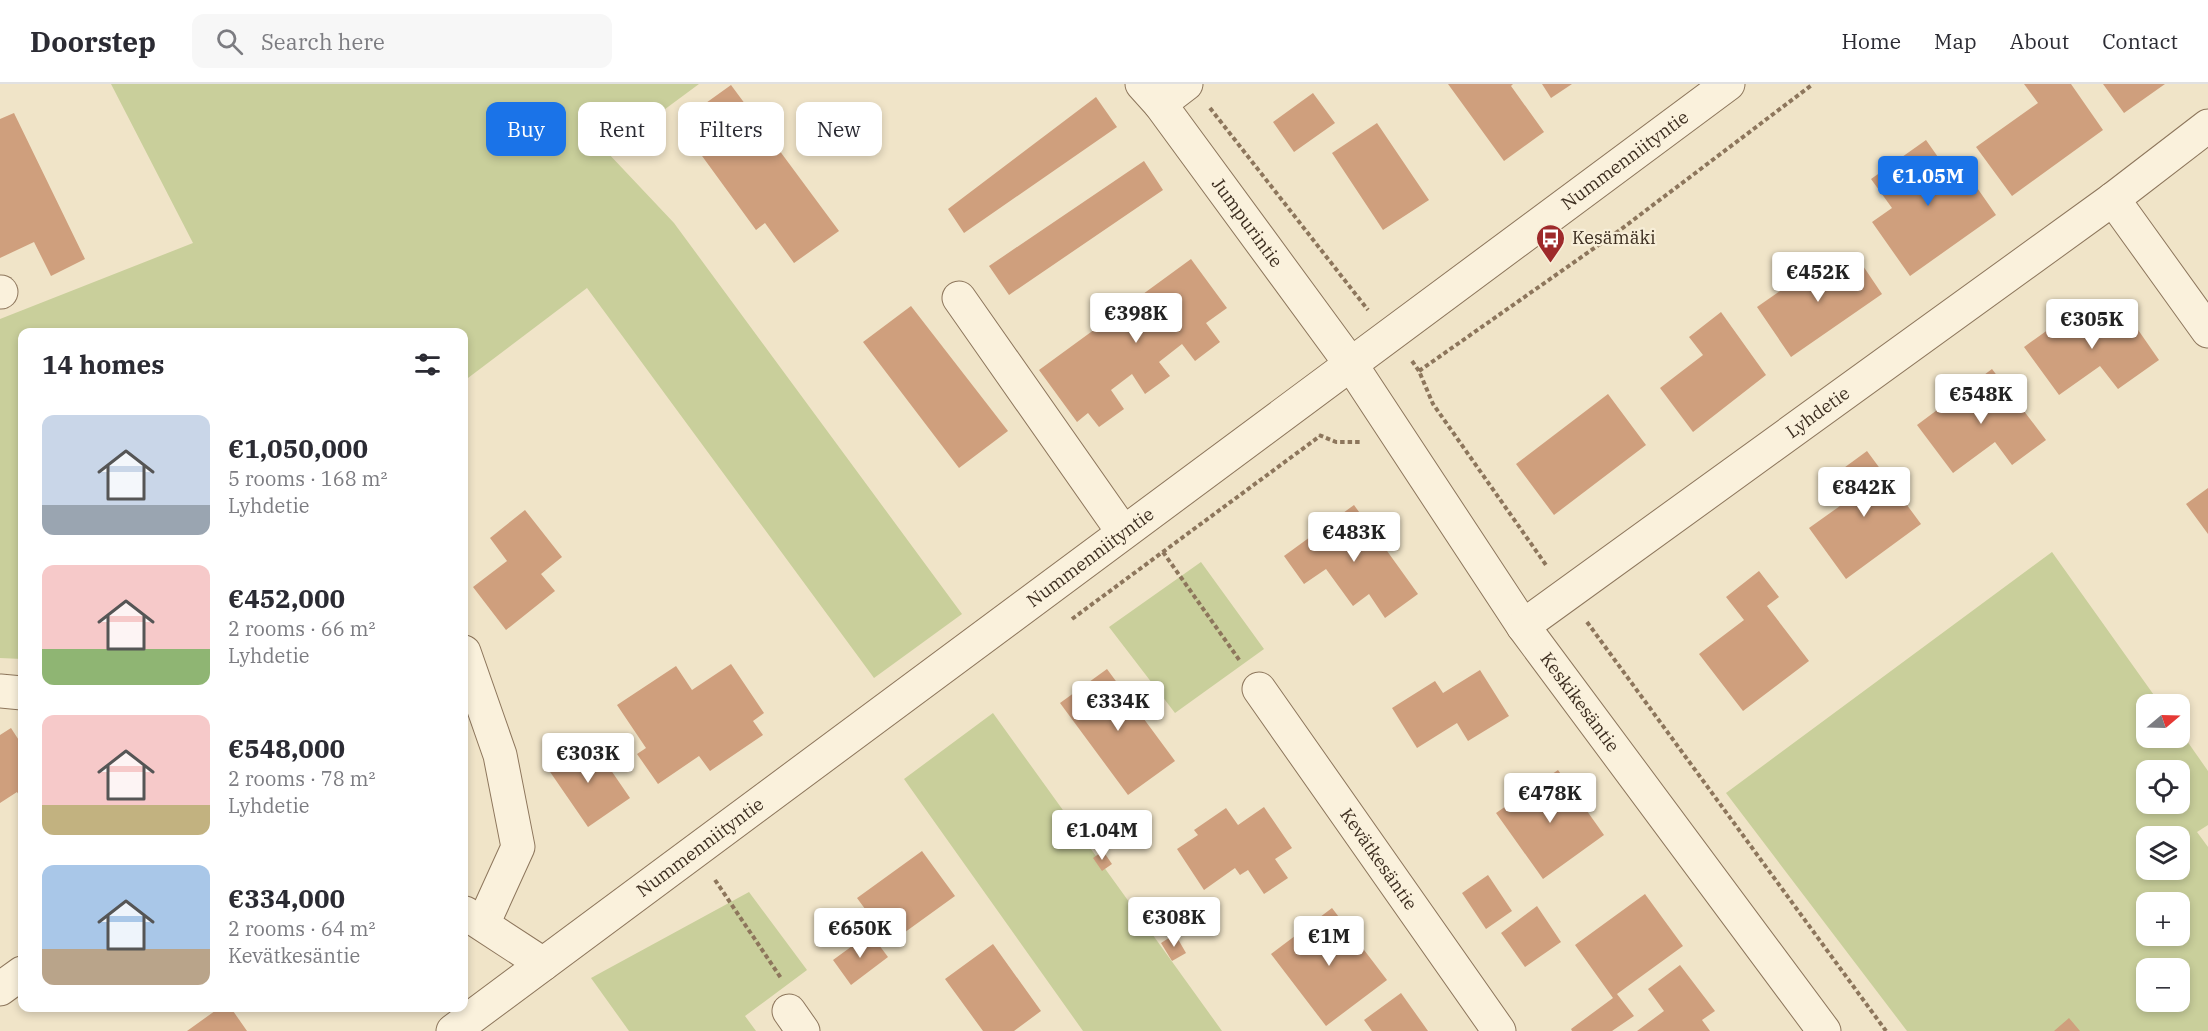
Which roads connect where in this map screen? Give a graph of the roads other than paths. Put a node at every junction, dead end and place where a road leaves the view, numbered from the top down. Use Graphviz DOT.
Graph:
graph roads {
  1 [pos="1728,84"];
  2 [pos="1196,93"];
  3 [pos="1151,94"];
  4 [pos="2208,126"];
  5 [pos="2113,199"];
  6 [pos="959,298"];
  7 [pos="2208,331"];
  8 [pos="1350,363"];
  9 [pos="1132,526"];
  10 [pos="1523,626"];
  11 [pos="468,663"];
  12 [pos="1259,689"];
  13 [pos="0,691"];
  14 [pos="18,693"];
  15 [pos="473,918"];
  16 [pos="543,964"];
  17 [pos="18,976"];
  18 [pos="0,989"];
  19 [pos="453,1031"];
  20 [pos="1499,1031"];
  21 [pos="1824,1031"];
  1 -- 8 [label="street, Nummenniityntie"];
  2 -- 3 [label="street"];
  3 -- 8 [label="street, Jumpurintie"];
  4 -- 5 [label="street, Lyhdetie"];
  5 -- 7 [label="street"];
  5 -- 10 [label="street, Lyhdetie"];
  6 -- 9 [label="street"];
  8 -- 9 [label="street, Nummenniityntie"];
  8 -- 10 [label="street, Keskikesäntie"];
  9 -- 16 [label="street, Nummenniityntie"];
  10 -- 21 [label="street, Keskikesäntie"];
  11 -- 15 [label="street"];
  12 -- 20 [label="street, Kevätkesäntie"];
  13 -- 14 [label="street"];
  15 -- 16 [label="street"];
  16 -- 19 [label="street, Nummenniityntie"];
  17 -- 18 [label="street"];
}
